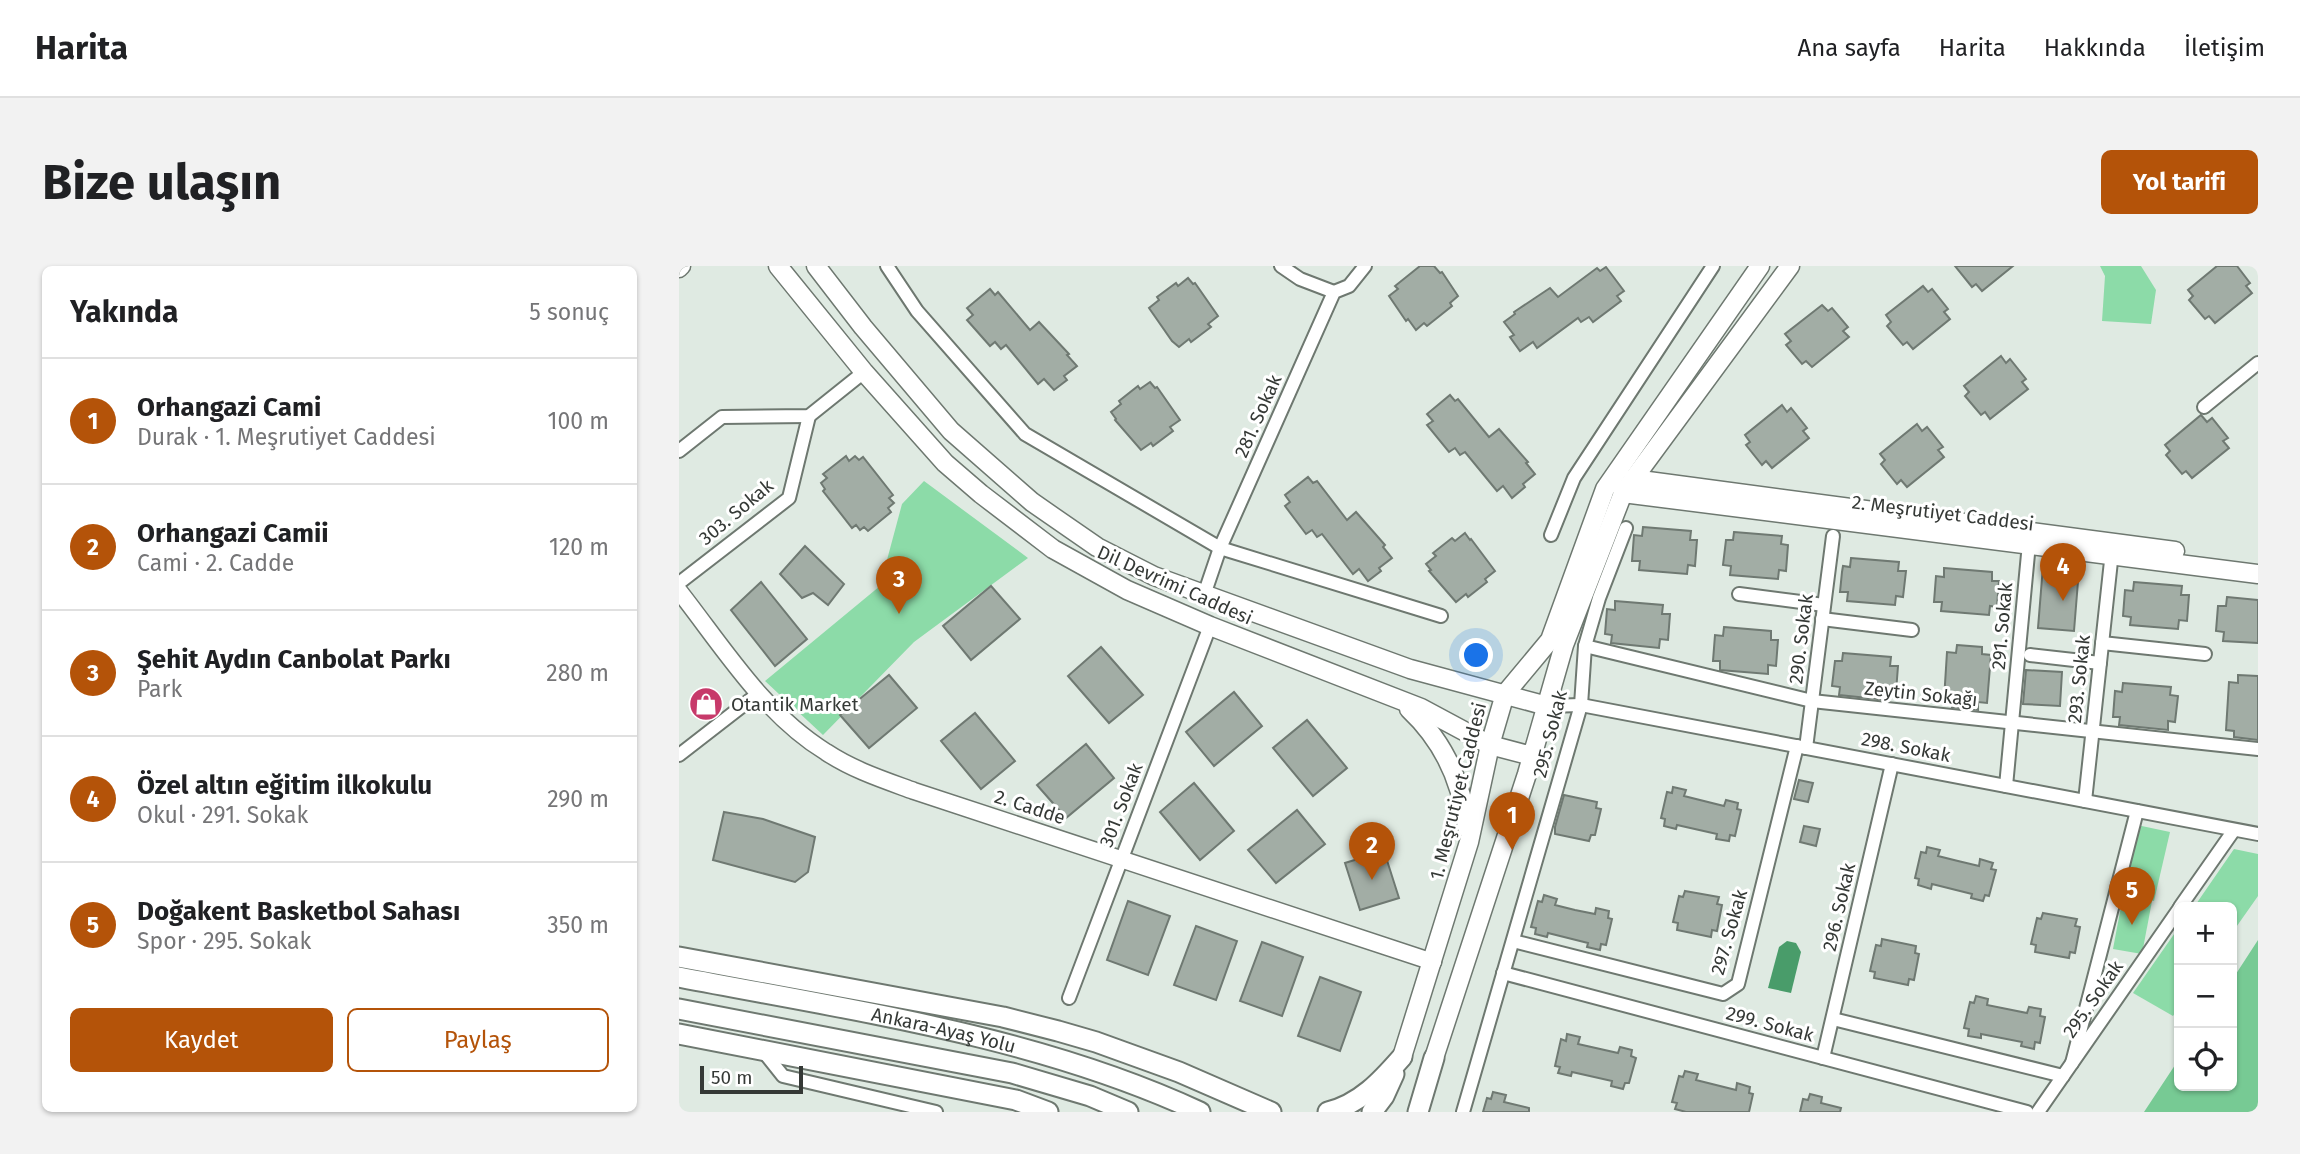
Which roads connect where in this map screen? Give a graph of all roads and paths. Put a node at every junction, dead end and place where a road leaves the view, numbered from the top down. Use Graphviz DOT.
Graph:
graph roads {
  1 [pos="778,266"];
  2 [pos="816,266"];
  3 [pos="887,266"];
  4 [pos="1281,266"];
  5 [pos="1365,266"];
  6 [pos="1713,266"];
  7 [pos="1760,266"];
  8 [pos="1790,266"];
  9 [pos="1334,292"];
  10 [pos="2258,363"];
  11 [pos="864,372"];
  12 [pos="2204,408"];
  13 [pos="809,416"];
  14 [pos="679,451"];
  15 [pos="1628,486"];
  16 [pos="1626,528"];
  17 [pos="1551,536"];
  18 [pos="1833,536"];
  19 [pos="1220,548"];
  20 [pos="2028,554"];
  21 [pos="2111,561"];
  22 [pos="2258,562"];
  23 [pos="2258,574"];
  24 [pos="679,583"];
  25 [pos="679,591"];
  26 [pos="1739,594"];
  27 [pos="1204,595"];
  28 [pos="1824,605"];
  29 [pos="1441,616"];
  30 [pos="1822,620"];
  31 [pos="1210,626"];
  32 [pos="1912,630"];
  33 [pos="2102,643"];
  34 [pos="1585,646"];
  35 [pos="2205,654"];
  36 [pos="2030,655"];
  37 [pos="2100,663"];
  38 [pos="759,693"];
  39 [pos="1505,694"];
  40 [pos="1398,699"];
  41 [pos="1812,701"];
  42 [pos="1581,705"];
  43 [pos="1547,706"];
  44 [pos="2012,723"];
  45 [pos="2093,731"];
  46 [pos="1490,745"];
  47 [pos="1802,747"];
  48 [pos="2258,749"];
  49 [pos="679,755"];
  50 [pos="1532,756"];
  51 [pos="1892,764"];
  52 [pos="2006,786"];
  53 [pos="2085,801"];
  54 [pos="2137,811"];
  55 [pos="2234,830"];
  56 [pos="2258,834"];
  57 [pos="1469,842"];
  58 [pos="1121,859"];
  59 [pos="2184,902"];
  60 [pos="2174,917"];
  61 [pos="1513,941"];
  62 [pos="679,957"];
  63 [pos="1433,962"];
  64 [pos="1503,973"];
  65 [pos="679,977"];
  66 [pos="1069,998"];
  67 [pos="679,1009"];
  68 [pos="1833,1019"];
  69 [pos="679,1034"];
  70 [pos="763,1050"];
  71 [pos="1402,1057"];
  72 [pos="1434,1058"];
  73 [pos="1823,1058"];
  74 [pos="2072,1063"];
  75 [pos="2063,1076"];
  76 [pos="936,1112"];
  77 [pos="1048,1112"];
  78 [pos="1128,1112"];
  79 [pos="1200,1112"];
  80 [pos="1270,1112"];
  81 [pos="1328,1112"];
  82 [pos="1372,1112"];
  83 [pos="1418,1112"];
  84 [pos="1427,1112"];
  85 [pos="1463,1112"];
  86 [pos="2028,1112"];
  87 [pos="2038,1112"];
  1 -- 11 [label="main road, Dil Devrimi Caddesi"];
  2 -- 27 [label="main road, Dil Devrimi Caddesi"];
  3 -- 19 [label="street"];
  4 -- 9 [label="street"];
  5 -- 9 [label="street, 281. Sokak"];
  6 -- 17 [label="street"];
  7 -- 39 [label="main road, 1. Meşrutiyet Caddesi"];
  8 -- 15 [label="main road"];
  9 -- 19 [label="street, 281. Sokak"];
  10 -- 12 [label="street"];
  11 -- 13 [label="street"];
  11 -- 31 [label="main road, Dil Devrimi Caddesi"];
  13 -- 14 [label="street"];
  13 -- 24 [label="street, 303. Sokak"];
  15 -- 22 [label="main road, 2. Meşrutiyet Caddesi"];
  15 -- 23 [label="main road, 2. Meşrutiyet Caddesi"];
  15 -- 43 [label="main road"];
  16 -- 34 [label="street, 295. Sokak"];
  18 -- 28 [label="street, 290. Sokak"];
  19 -- 27 [label="street, 281. Sokak"];
  19 -- 29 [label="street"];
  20 -- 44 [label="street, 291. Sokak"];
  21 -- 33 [label="street, 293. Sokak"];
  25 -- 38 [label="street, 2. Cadde"];
  26 -- 28 [label="street"];
  27 -- 39 [label="main road, Dil Devrimi Caddesi"];
  28 -- 30 [label="street, 290. Sokak"];
  30 -- 32 [label="street"];
  30 -- 41 [label="street, 290. Sokak"];
  31 -- 40 [label="main road, Dil Devrimi Caddesi"];
  31 -- 58 [label="street, 301. Sokak"];
  33 -- 35 [label="street"];
  33 -- 37 [label="street, 293. Sokak"];
  34 -- 41 [label="street, Zeytin Sokağı"];
  34 -- 42 [label="street, 295. Sokak"];
  36 -- 37 [label="street"];
  37 -- 45 [label="street, 293. Sokak"];
  38 -- 49 [label="street"];
  38 -- 58 [label="street, 2. Cadde"];
  39 -- 43 [label="main road, Dil Devrimi Caddesi"];
  39 -- 46 [label="main road, 1. Meşrutiyet Caddesi"];
  40 -- 46 [label="main road, Dil Devrimi Caddesi"];
  40 -- 57 [label="main road"];
  41 -- 44 [label="street, Zeytin Sokağı"];
  41 -- 47 [label="street, 290. Sokak"];
  42 -- 43 [label="street, 298. Sokak"];
  42 -- 47 [label="street, 298. Sokak"];
  42 -- 61 [label="street, 295. Sokak"];
  43 -- 50 [label="main road"];
  44 -- 45 [label="street, Zeytin Sokağı"];
  44 -- 52 [label="street, 291. Sokak"];
  45 -- 48 [label="street, Zeytin Sokağı"];
  45 -- 53 [label="street, 293. Sokak"];
  46 -- 50 [label="main road, Dil Devrimi Caddesi"];
  46 -- 57 [label="main road, 1. Meşrutiyet Caddesi"];
  47 -- 51 [label="street, 298. Sokak"];
  47 -- 61 [label="street, 297. Sokak"];
  50 -- 72 [label="main road"];
  51 -- 52 [label="street, 298. Sokak"];
  51 -- 68 [label="street, 296. Sokak"];
  52 -- 53 [label="street, 298. Sokak"];
  53 -- 54 [label="street, 298. Sokak"];
  54 -- 55 [label="street, 298. Sokak"];
  54 -- 74 [label="street"];
  55 -- 56 [label="street, 298. Sokak"];
  55 -- 59 [label="street, 295. Sokak"];
  57 -- 63 [label="main road, 1. Meşrutiyet Caddesi"];
  58 -- 63 [label="street, 2. Cadde"];
  58 -- 66 [label="street, 301. Sokak"];
  60 -- 74 [label="street, 295. Sokak"];
  61 -- 64 [label="street, 295. Sokak"];
  62 -- 80 [label="highway"];
  63 -- 71 [label="main road, 1. Meşrutiyet Caddesi"];
  64 -- 73 [label="street, 299. Sokak"];
  64 -- 85 [label="street, 295. Sokak"];
  65 -- 79 [label="highway, Ankara-Ayaş Yolu"];
  67 -- 78 [label="highway, Ankara-Ayaş Yolu"];
  68 -- 73 [label="street, 296. Sokak"];
  68 -- 75 [label="street"];
  69 -- 70 [label="highway"];
  70 -- 76 [label="street"];
  70 -- 77 [label="highway"];
  71 -- 81 [label="highway"];
  71 -- 82 [label="highway"];
  72 -- 83 [label="highway"];
  72 -- 84 [label="highway"];
  73 -- 86 [label="street, 299. Sokak"];
  74 -- 75 [label="street, 295. Sokak"];
  75 -- 87 [label="street, 295. Sokak"];
}
